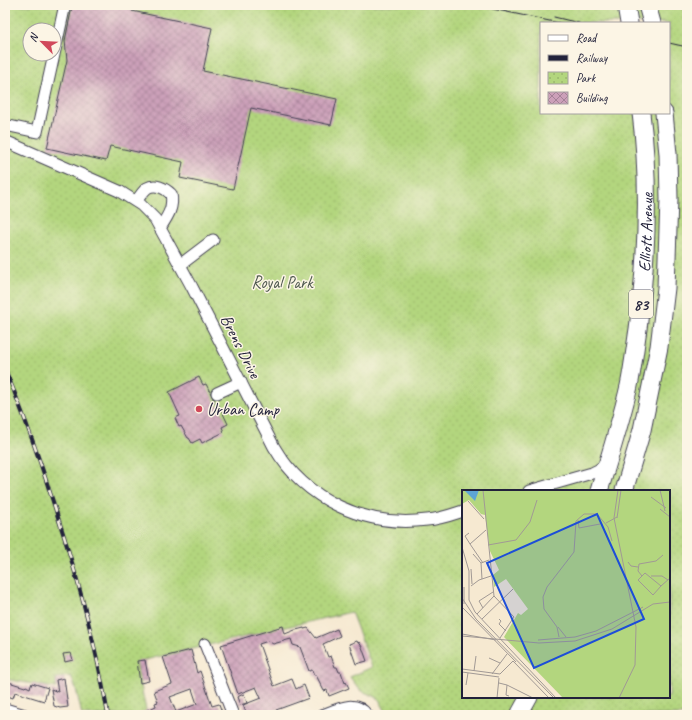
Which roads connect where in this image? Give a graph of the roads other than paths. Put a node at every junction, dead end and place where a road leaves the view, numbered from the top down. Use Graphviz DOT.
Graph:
graph roads {
  1 [pos="626,5"];
  2 [pos="647,5"];
  3 [pos="64,9"];
  4 [pos="630,22"];
  5 [pos="652,22"];
  6 [pos="641,114"];
  7 [pos="664,114"];
  8 [pos="5,125"];
  9 [pos="5,141"];
  10 [pos="136,201"];
  11 [pos="160,228"];
  12 [pos="213,240"];
  13 [pos="180,265"];
  14 [pos="240,382"];
  15 [pos="217,393"];
  16 [pos="608,461"];
  17 [pos="532,490"];
  18 [pos="599,490"];
  19 [pos="624,490"];
  20 [pos="462,511"];
  21 [pos="205,644"];
  22 [pos="515,698"];
  23 [pos="528,698"];
  24 [pos="5,709"];
  25 [pos="363,713"];
  26 [pos="25,715"];
  27 [pos="233,715"];
  28 [pos="323,715"];
  29 [pos="340,715"];
  30 [pos="506,715"];
  31 [pos="519,715"];
  1 -- 4 [label="highway"];
  2 -- 5 [label="highway"];
  3 -- 8 [label="street"];
  6 -- 16 [label="highway, Elliott Avenue / 83"];
  7 -- 19 [label="highway, Elliott Avenue / 83"];
  9 -- 10 [label="street, Brens Drive"];
  10 -- 11 [label="street, Brens Drive"];
  10 -- 11 [label="street"];
  11 -- 13 [label="street, Brens Drive"];
  12 -- 13 [label="street"];
  13 -- 14 [label="street, Brens Drive"];
  14 -- 15 [label="street"];
  14 -- 20 [label="street, Brens Drive"];
  16 -- 17 [label="street"];
  16 -- 18 [label="highway, Elliott Avenue / 83"];
  21 -- 27 [label="street"];
  22 -- 30 [label="highway"];
  23 -- 31 [label="highway"];
  24 -- 26 [label="street"];
  25 -- 28 [label="street"];
  25 -- 29 [label="street"];
}
